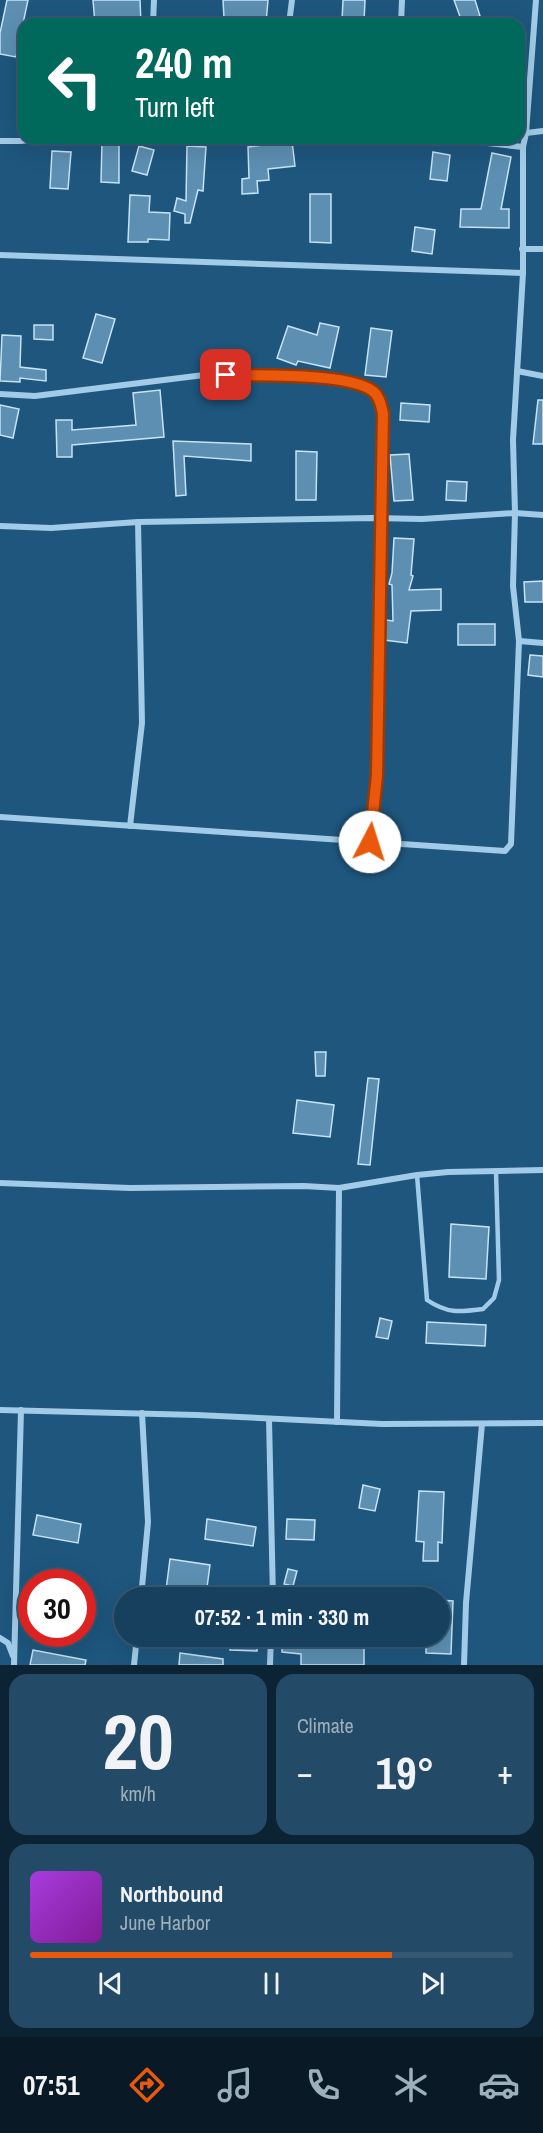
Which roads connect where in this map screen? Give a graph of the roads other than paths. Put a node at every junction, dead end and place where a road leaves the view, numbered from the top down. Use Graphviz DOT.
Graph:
graph roads {
  1 [pos="154,0"];
  2 [pos="292,0"];
  3 [pos="402,0"];
  4 [pos="536,0"];
  5 [pos="153,18"];
  6 [pos="290,18"];
  7 [pos="401,18"];
  8 [pos="543,131"];
  9 [pos="526,133"];
  10 [pos="525,138"];
  11 [pos="0,141"];
  12 [pos="18,141"];
  13 [pos="495,144"];
  14 [pos="524,144"];
  15 [pos="523,147"];
  16 [pos="522,249"];
  17 [pos="543,249"];
  18 [pos="0,255"];
  19 [pos="523,273"];
  20 [pos="517,371"];
  21 [pos="543,376"];
  22 [pos="0,394"];
  23 [pos="514,513"];
  24 [pos="543,515"];
  25 [pos="381,518"];
  26 [pos="138,522"];
  27 [pos="0,526"];
  28 [pos="519,641"];
  29 [pos="543,643"];
  30 [pos="0,817"];
  31 [pos="130,826"];
  32 [pos="370,842"];
  33 [pos="543,1170"];
  34 [pos="496,1171"];
  35 [pos="417,1175"];
  36 [pos="0,1183"];
  37 [pos="339,1188"];
  38 [pos="0,1410"];
  39 [pos="21,1410"];
  40 [pos="142,1413"];
  41 [pos="269,1419"];
  42 [pos="337,1422"];
  43 [pos="543,1422"];
  44 [pos="482,1424"];
  45 [pos="142,1587"];
  46 [pos="273,1587"];
  47 [pos="0,1638"];
  48 [pos="136,1647"];
  49 [pos="271,1647"];
  50 [pos="14,1665"];
  51 [pos="134,1665"];
  52 [pos="270,1665"];
  53 [pos="464,1665"];
  1 -- 5 [label="street"];
  2 -- 6 [label="street"];
  3 -- 7 [label="street"];
  4 -- 9 [label="street"];
  8 -- 9 [label="street"];
  9 -- 10 [label="street"];
  11 -- 12 [label="street"];
  13 -- 15 [label="street"];
  14 -- 15 [label="street"];
  15 -- 16 [label="street"];
  16 -- 17 [label="street"];
  16 -- 19 [label="street"];
  18 -- 19 [label="street"];
  19 -- 20 [label="street"];
  20 -- 21 [label="street"];
  20 -- 23 [label="street"];
  22 -- 25 [label="street"];
  23 -- 24 [label="street"];
  23 -- 25 [label="street"];
  23 -- 28 [label="street"];
  25 -- 26 [label="street"];
  25 -- 32 [label="street"];
  26 -- 27 [label="street"];
  26 -- 31 [label="street"];
  28 -- 29 [label="street"];
  28 -- 32 [label="street"];
  30 -- 31 [label="street"];
  31 -- 32 [label="street"];
  33 -- 34 [label="street"];
  34 -- 35 [label="street"];
  34 -- 35 [label="lane"];
  35 -- 37 [label="street"];
  36 -- 37 [label="street"];
  37 -- 42 [label="street"];
  38 -- 39 [label="street"];
  39 -- 40 [label="street"];
  39 -- 50 [label="street"];
  40 -- 41 [label="street"];
  40 -- 45 [label="street"];
  41 -- 42 [label="street"];
  41 -- 46 [label="street"];
  42 -- 44 [label="street"];
  43 -- 44 [label="street"];
  44 -- 53 [label="street"];
  47 -- 50 [label="street"];
  48 -- 51 [label="street"];
  49 -- 52 [label="street"];
}
